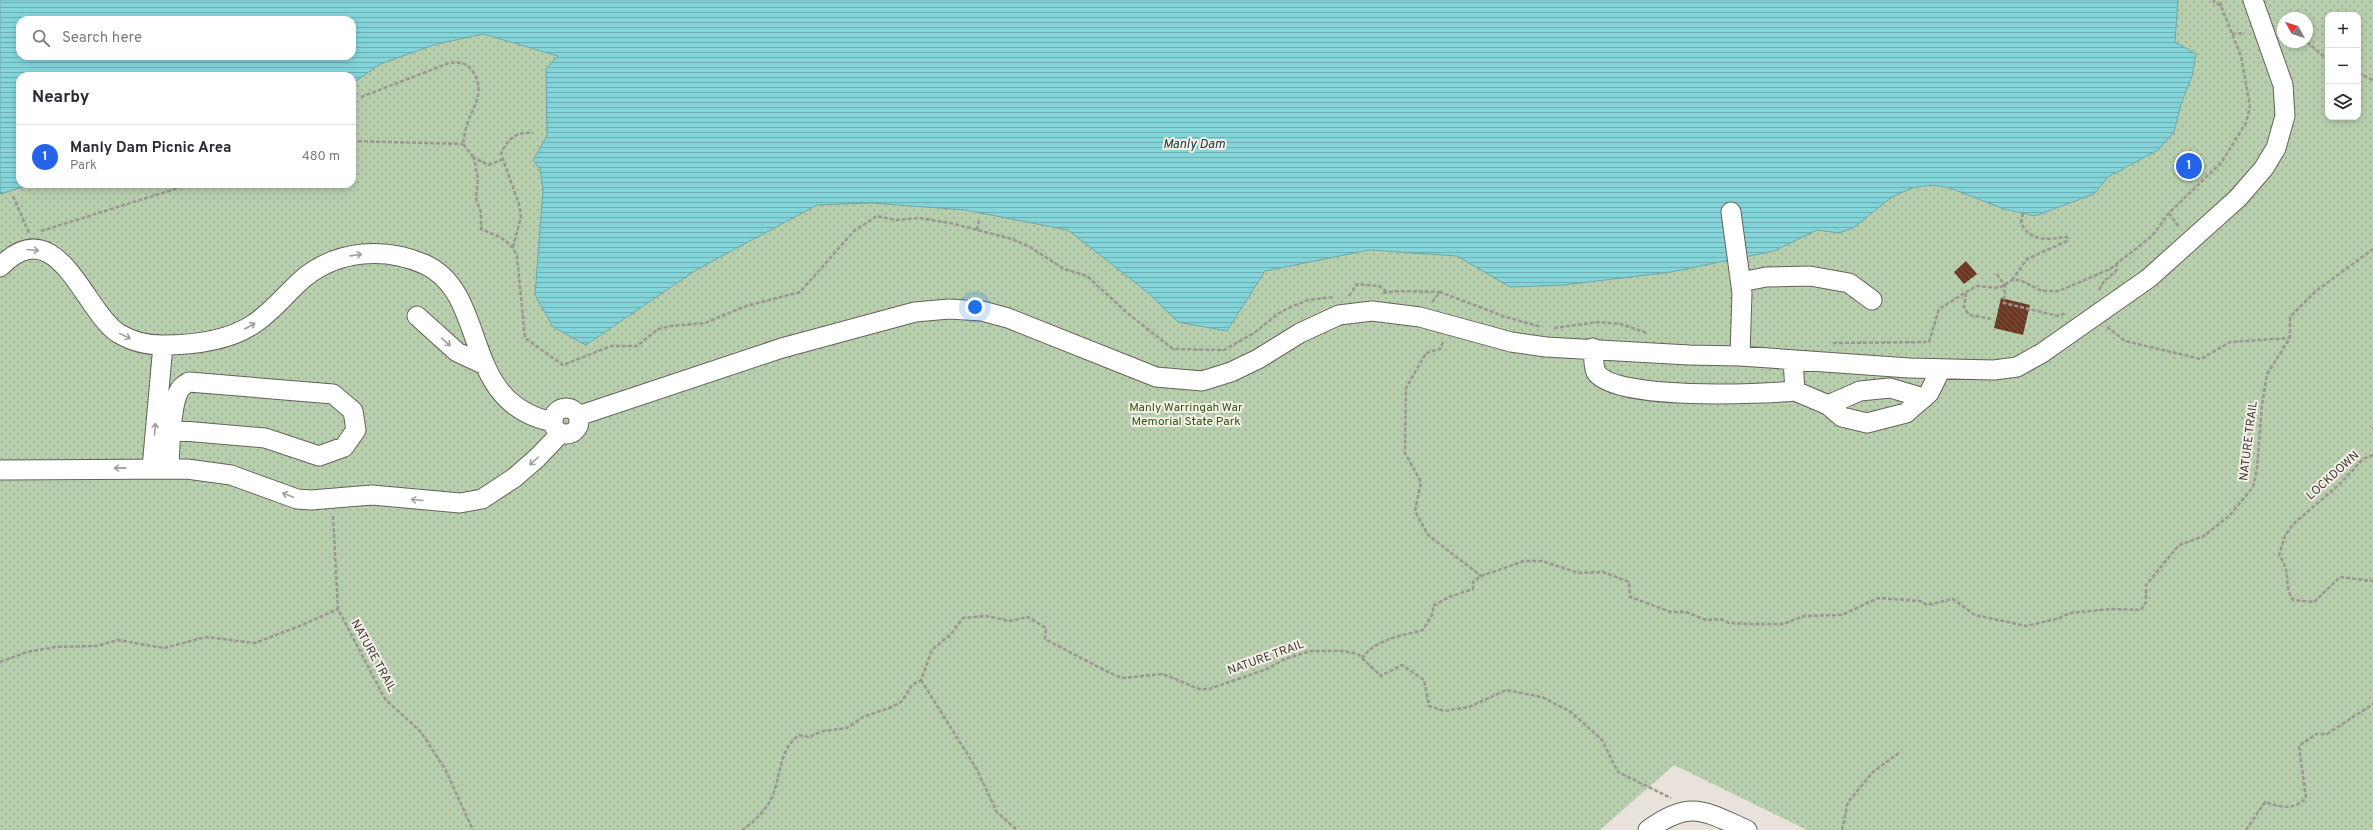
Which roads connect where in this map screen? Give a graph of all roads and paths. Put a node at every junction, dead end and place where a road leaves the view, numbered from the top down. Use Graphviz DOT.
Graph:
graph roads {
  1 [pos="2214,0"];
  2 [pos="2221,0"];
  3 [pos="2253,0"];
  4 [pos="2221,6"];
  5 [pos="2313,47"];
  6 [pos="2325,57"];
  7 [pos="2361,74"];
  8 [pos="2373,80"];
  9 [pos="361,97"];
  10 [pos="533,133"];
  11 [pos="356,141"];
  12 [pos="463,144"];
  13 [pos="474,158"];
  14 [pos="503,159"];
  15 [pos="178,188"];
  16 [pos="13,196"];
  17 [pos="1731,212"];
  18 [pos="2024,213"];
  19 [pos="979,220"];
  20 [pos="977,230"];
  21 [pos="513,246"];
  22 [pos="2373,249"];
  23 [pos="2118,264"];
  24 [pos="0,267"];
  25 [pos="517,271"];
  26 [pos="1997,274"];
  27 [pos="2012,280"];
  28 [pos="1740,282"];
  29 [pos="2005,286"];
  30 [pos="1387,292"];
  31 [pos="2098,292"];
  32 [pos="1966,293"];
  33 [pos="1872,300"];
  34 [pos="1349,301"];
  35 [pos="2071,311"];
  36 [pos="417,316"];
  37 [pos="1420,317"];
  38 [pos="1992,319"];
  39 [pos="2102,323"];
  40 [pos="1459,328"];
  41 [pos="1653,334"];
  42 [pos="2290,338"];
  43 [pos="1829,343"];
  44 [pos="163,345"];
  45 [pos="1593,348"];
  46 [pos="1740,356"];
  47 [pos="1793,360"];
  48 [pos="485,365"];
  49 [pos="1941,369"];
  50 [pos="1795,391"];
  51 [pos="1924,398"];
  52 [pos="1828,405"];
  53 [pos="557,427"];
  54 [pos="172,430"];
  55 [pos="2373,455"];
  56 [pos="160,468"];
  57 [pos="0,470"];
  58 [pos="332,498"];
  59 [pos="1481,576"];
  60 [pos="2373,581"];
  61 [pos="338,608"];
  62 [pos="1362,658"];
  63 [pos="0,662"];
  64 [pos="921,680"];
  65 [pos="2373,704"];
  66 [pos="1900,752"];
  67 [pos="1675,813"];
  68 [pos="473,830"];
  69 [pos="742,830"];
  70 [pos="1017,830"];
  71 [pos="1648,830"];
  72 [pos="1747,830"];
  73 [pos="1842,830"];
  74 [pos="2246,830"];
  1 -- 4 [label="path"];
  2 -- 4 [label="path"];
  3 -- 49 [label="street"];
  4 -- 23 [label="path"];
  5 -- 6 [label="path"];
  7 -- 8 [label="path"];
  9 -- 12 [label="path"];
  10 -- 14 [label="path"];
  11 -- 12 [label="path"];
  12 -- 13 [label="path"];
  13 -- 14 [label="path"];
  13 -- 21 [label="path"];
  14 -- 21 [label="path"];
  15 -- 16 [label="path"];
  17 -- 28 [label="street"];
  18 -- 27 [label="path"];
  19 -- 20 [label="path"];
  21 -- 25 [label="path"];
  22 -- 42 [label="path"];
  23 -- 27 [label="path"];
  23 -- 31 [label="path"];
  24 -- 44 [label="street, one-way"];
  26 -- 29 [label="path"];
  27 -- 29 [label="path"];
  28 -- 33 [label="street"];
  28 -- 46 [label="street"];
  29 -- 32 [label="path"];
  29 -- 35 [label="path"];
  30 -- 34 [label="path"];
  32 -- 38 [label="path"];
  32 -- 43 [label="path"];
  36 -- 48 [label="street, one-way"];
  37 -- 40 [label="street"];
  37 -- 41 [label="path"];
  37 -- 53 [label="street"];
  39 -- 42 [label="path"];
  40 -- 45 [label="street"];
  40 -- 59 [label="path"];
  42 -- 59 [label="path, NATURE TRAIL"];
  44 -- 48 [label="street, one-way"];
  56 -- 44 [label="street, one-way"];
  45 -- 46 [label="street"];
  45 -- 50 [label="street"];
  46 -- 47 [label="street"];
  47 -- 49 [label="street"];
  47 -- 50 [label="street"];
  48 -- 53 [label="street"];
  49 -- 51 [label="street"];
  50 -- 52 [label="street"];
  51 -- 52 [label="street"];
  51 -- 52 [label="street"];
  53 -- 58 [label="street, one-way"];
  54 -- 54 [label="street"];
  54 -- 56 [label="street"];
  55 -- 60 [label="path, LOCKDOWN"];
  56 -- 57 [label="street, one-way"];
  58 -- 56 [label="street, one-way"];
  58 -- 61 [label="path"];
  59 -- 62 [label="path"];
  61 -- 63 [label="path"];
  61 -- 68 [label="path, NATURE TRAIL"];
  62 -- 64 [label="path, NATURE TRAIL"];
  62 -- 67 [label="path"];
  64 -- 69 [label="path, NATURE TRAIL"];
  64 -- 70 [label="path"];
  65 -- 74 [label="path"];
  66 -- 73 [label="path"];
  67 -- 71 [label="street"];
  67 -- 72 [label="street"];
}
